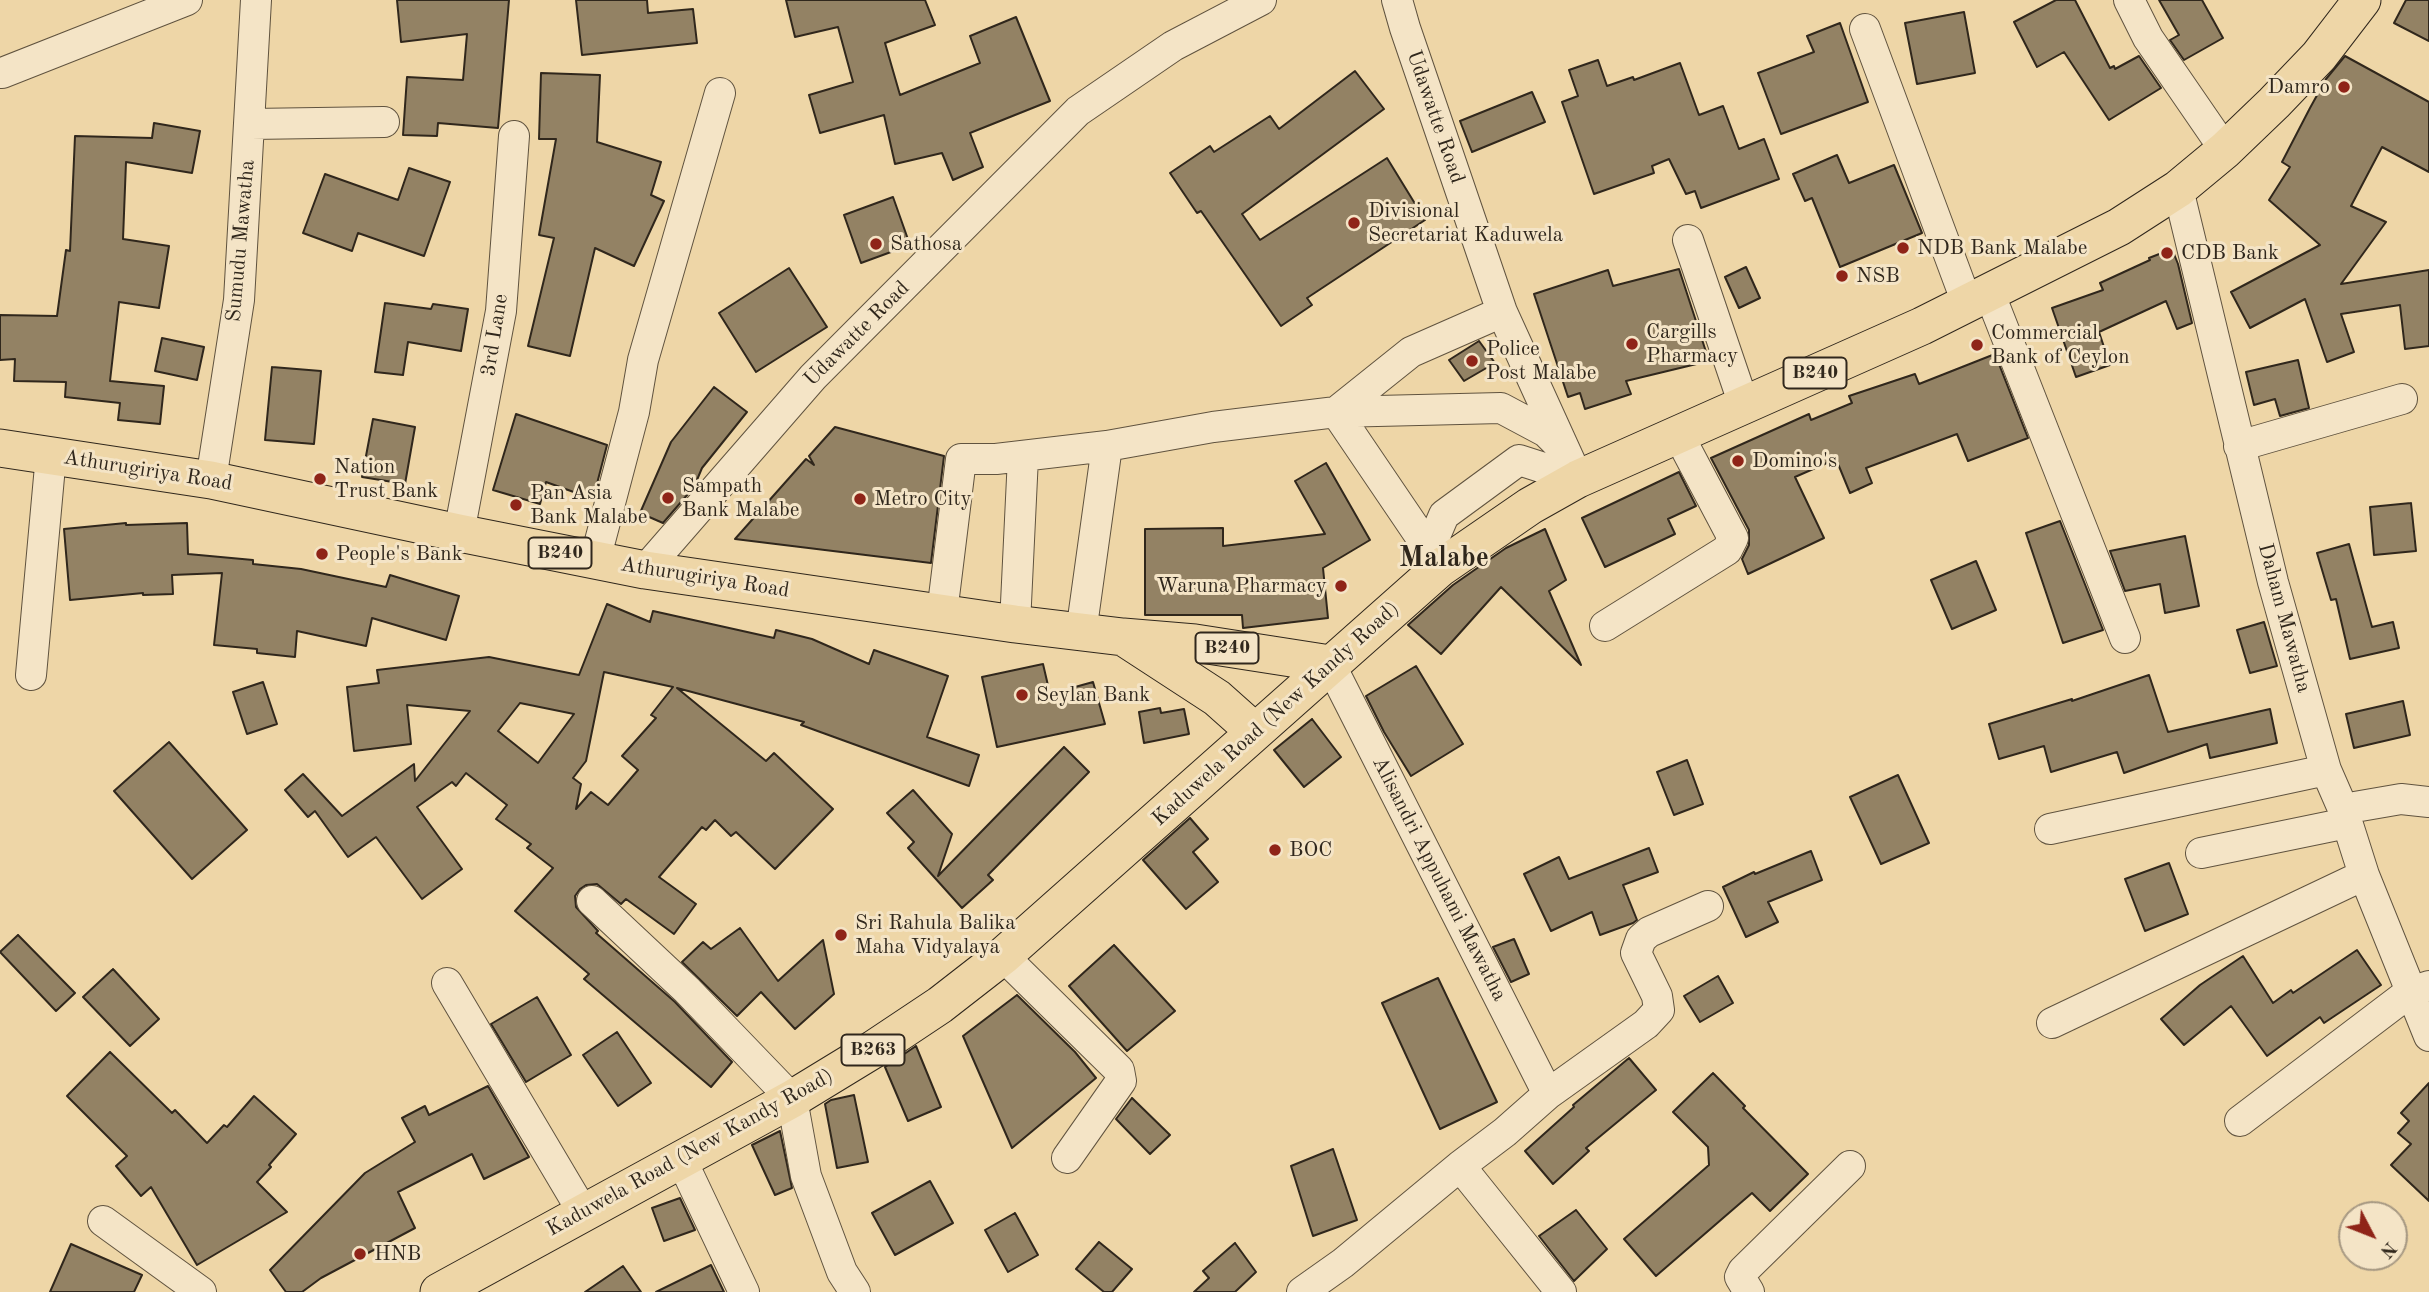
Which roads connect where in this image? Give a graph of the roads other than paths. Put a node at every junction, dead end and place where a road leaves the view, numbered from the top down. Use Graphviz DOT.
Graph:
graph roads {
  1 [pos="187,0"];
  2 [pos="256,0"];
  3 [pos="1261,0"];
  4 [pos="1397,0"];
  5 [pos="2129,0"];
  6 [pos="2362,0"];
  7 [pos="1866,29"];
  8 [pos="2,73"];
  9 [pos="720,93"];
  10 [pos="384,122"];
  11 [pos="251,124"];
  12 [pos="514,136"];
  13 [pos="2225,150"];
  14 [pos="2178,189"];
  15 [pos="1688,240"];
  16 [pos="1978,298"];
  17 [pos="1502,312"];
  18 [pos="2402,399"];
  19 [pos="1744,405"];
  20 [pos="1336,412"];
  21 [pos="1678,434"];
  22 [pos="1107,446"];
  23 [pos="2239,446"];
  24 [pos="0,447"];
  25 [pos="51,456"];
  26 [pos="1023,457"];
  27 [pos="1572,466"];
  28 [pos="211,480"];
  29 [pos="459,533"];
  30 [pos="1435,558"];
  31 [pos="595,560"];
  32 [pos="645,570"];
  33 [pos="942,613"];
  34 [pos="1015,624"];
  35 [pos="1605,626"];
  36 [pos="1081,633"];
  37 [pos="1123,638"];
  38 [pos="2125,638"];
  39 [pos="1331,664"];
  40 [pos="31,675"];
  41 [pos="1254,731"];
  42 [pos="2326,770"];
  43 [pos="2429,802"];
  44 [pos="2345,816"];
  45 [pos="2050,829"];
  46 [pos="2201,853"];
  47 [pos="2364,875"];
  48 [pos="592,901"];
  49 [pos="1708,906"];
  50 [pos="1003,956"];
  51 [pos="447,982"];
  52 [pos="2419,989"];
  53 [pos="2052,1023"];
  54 [pos="2429,1035"];
  55 [pos="1548,1094"];
  56 [pos="792,1099"];
  57 [pos="2240,1121"];
  58 [pos="1067,1158"];
  59 [pos="682,1161"];
  60 [pos="1460,1166"];
  61 [pos="1850,1166"];
  62 [pos="584,1214"];
  63 [pos="103,1221"];
  64 [pos="201,1292"];
  65 [pos="439,1292"];
  66 [pos="744,1292"];
  67 [pos="855,1292"];
  68 [pos="1302,1292"];
  69 [pos="1561,1292"];
  70 [pos="1749,1292"];
  1 -- 8 [label="street"];
  2 -- 11 [label="street, Sumudu Mawatha"];
  3 -- 32 [label="street, Udawatte Road"];
  4 -- 17 [label="street, Udawatte Road"];
  5 -- 13 [label="street"];
  6 -- 13 [label="main road, Kaduwela Road (New Kandy Road) / B240"];
  7 -- 16 [label="street"];
  9 -- 31 [label="street"];
  10 -- 11 [label="street"];
  11 -- 28 [label="street, Sumudu Mawatha"];
  12 -- 29 [label="street, 3rd Lane"];
  13 -- 14 [label="main road, Kaduwela Road (New Kandy Road) / B240"];
  14 -- 16 [label="main road, Kaduwela Road (New Kandy Road) / B240"];
  14 -- 23 [label="street, Daham Mawatha"];
  15 -- 19 [label="street"];
  16 -- 19 [label="main road, Kaduwela Road (New Kandy Road) / B240"];
  16 -- 38 [label="street"];
  17 -- 20 [label="street"];
  17 -- 27 [label="street, Udawatte Road"];
  18 -- 23 [label="street"];
  19 -- 21 [label="main road, Kaduwela Road (New Kandy Road) / B240"];
  20 -- 22 [label="street"];
  20 -- 27 [label="street"];
  20 -- 30 [label="street"];
  21 -- 27 [label="main road, Kaduwela Road (New Kandy Road) / B240"];
  21 -- 35 [label="street"];
  22 -- 26 [label="street"];
  22 -- 36 [label="street"];
  23 -- 42 [label="street, Daham Mawatha"];
  24 -- 25 [label="main road, Athurugiriya Road / B240"];
  25 -- 28 [label="main road, Athurugiriya Road / B240"];
  25 -- 40 [label="street"];
  26 -- 33 [label="street"];
  26 -- 34 [label="street"];
  27 -- 30 [label="main road, Kaduwela Road (New Kandy Road) / B240"];
  28 -- 29 [label="main road, Athurugiriya Road / B240"];
  29 -- 31 [label="main road, Athurugiriya Road / B240"];
  30 -- 39 [label="main road, Kaduwela Road (New Kandy Road) / B240"];
  31 -- 32 [label="main road, Athurugiriya Road / B240"];
  32 -- 33 [label="main road, Athurugiriya Road / B240"];
  33 -- 34 [label="main road, Athurugiriya Road / B240"];
  34 -- 36 [label="main road, Athurugiriya Road / B240"];
  36 -- 37 [label="main road, Athurugiriya Road / B240"];
  37 -- 39 [label="main road, Athurugiriya Road / B240"];
  37 -- 41 [label="main road, Athurugiriya Road / B240"];
  39 -- 41 [label="main road, Kaduwela Road (New Kandy Road) / B240"];
  39 -- 55 [label="street, Alisandri Appuhami Mawatha"];
  41 -- 50 [label="main road, Kaduwela Road (New Kandy Road) / B263"];
  42 -- 44 [label="street, Daham Mawatha"];
  42 -- 45 [label="street"];
  43 -- 44 [label="street"];
  44 -- 46 [label="street"];
  44 -- 47 [label="street, Daham Mawatha"];
  47 -- 52 [label="street, Daham Mawatha"];
  47 -- 53 [label="street"];
  48 -- 56 [label="street"];
  49 -- 55 [label="street"];
  50 -- 56 [label="main road, Kaduwela Road (New Kandy Road) / B263"];
  50 -- 58 [label="street"];
  51 -- 62 [label="street"];
  52 -- 54 [label="street, Daham Mawatha"];
  52 -- 57 [label="street"];
  55 -- 60 [label="street"];
  56 -- 59 [label="main road, Kaduwela Road (New Kandy Road) / B263"];
  56 -- 67 [label="street"];
  59 -- 62 [label="main road, Kaduwela Road (New Kandy Road) / B263"];
  59 -- 66 [label="street"];
  60 -- 68 [label="street"];
  60 -- 69 [label="street"];
  61 -- 70 [label="street"];
  62 -- 65 [label="main road, Kaduwela Road (New Kandy Road) / B263"];
  63 -- 64 [label="street"];
}
